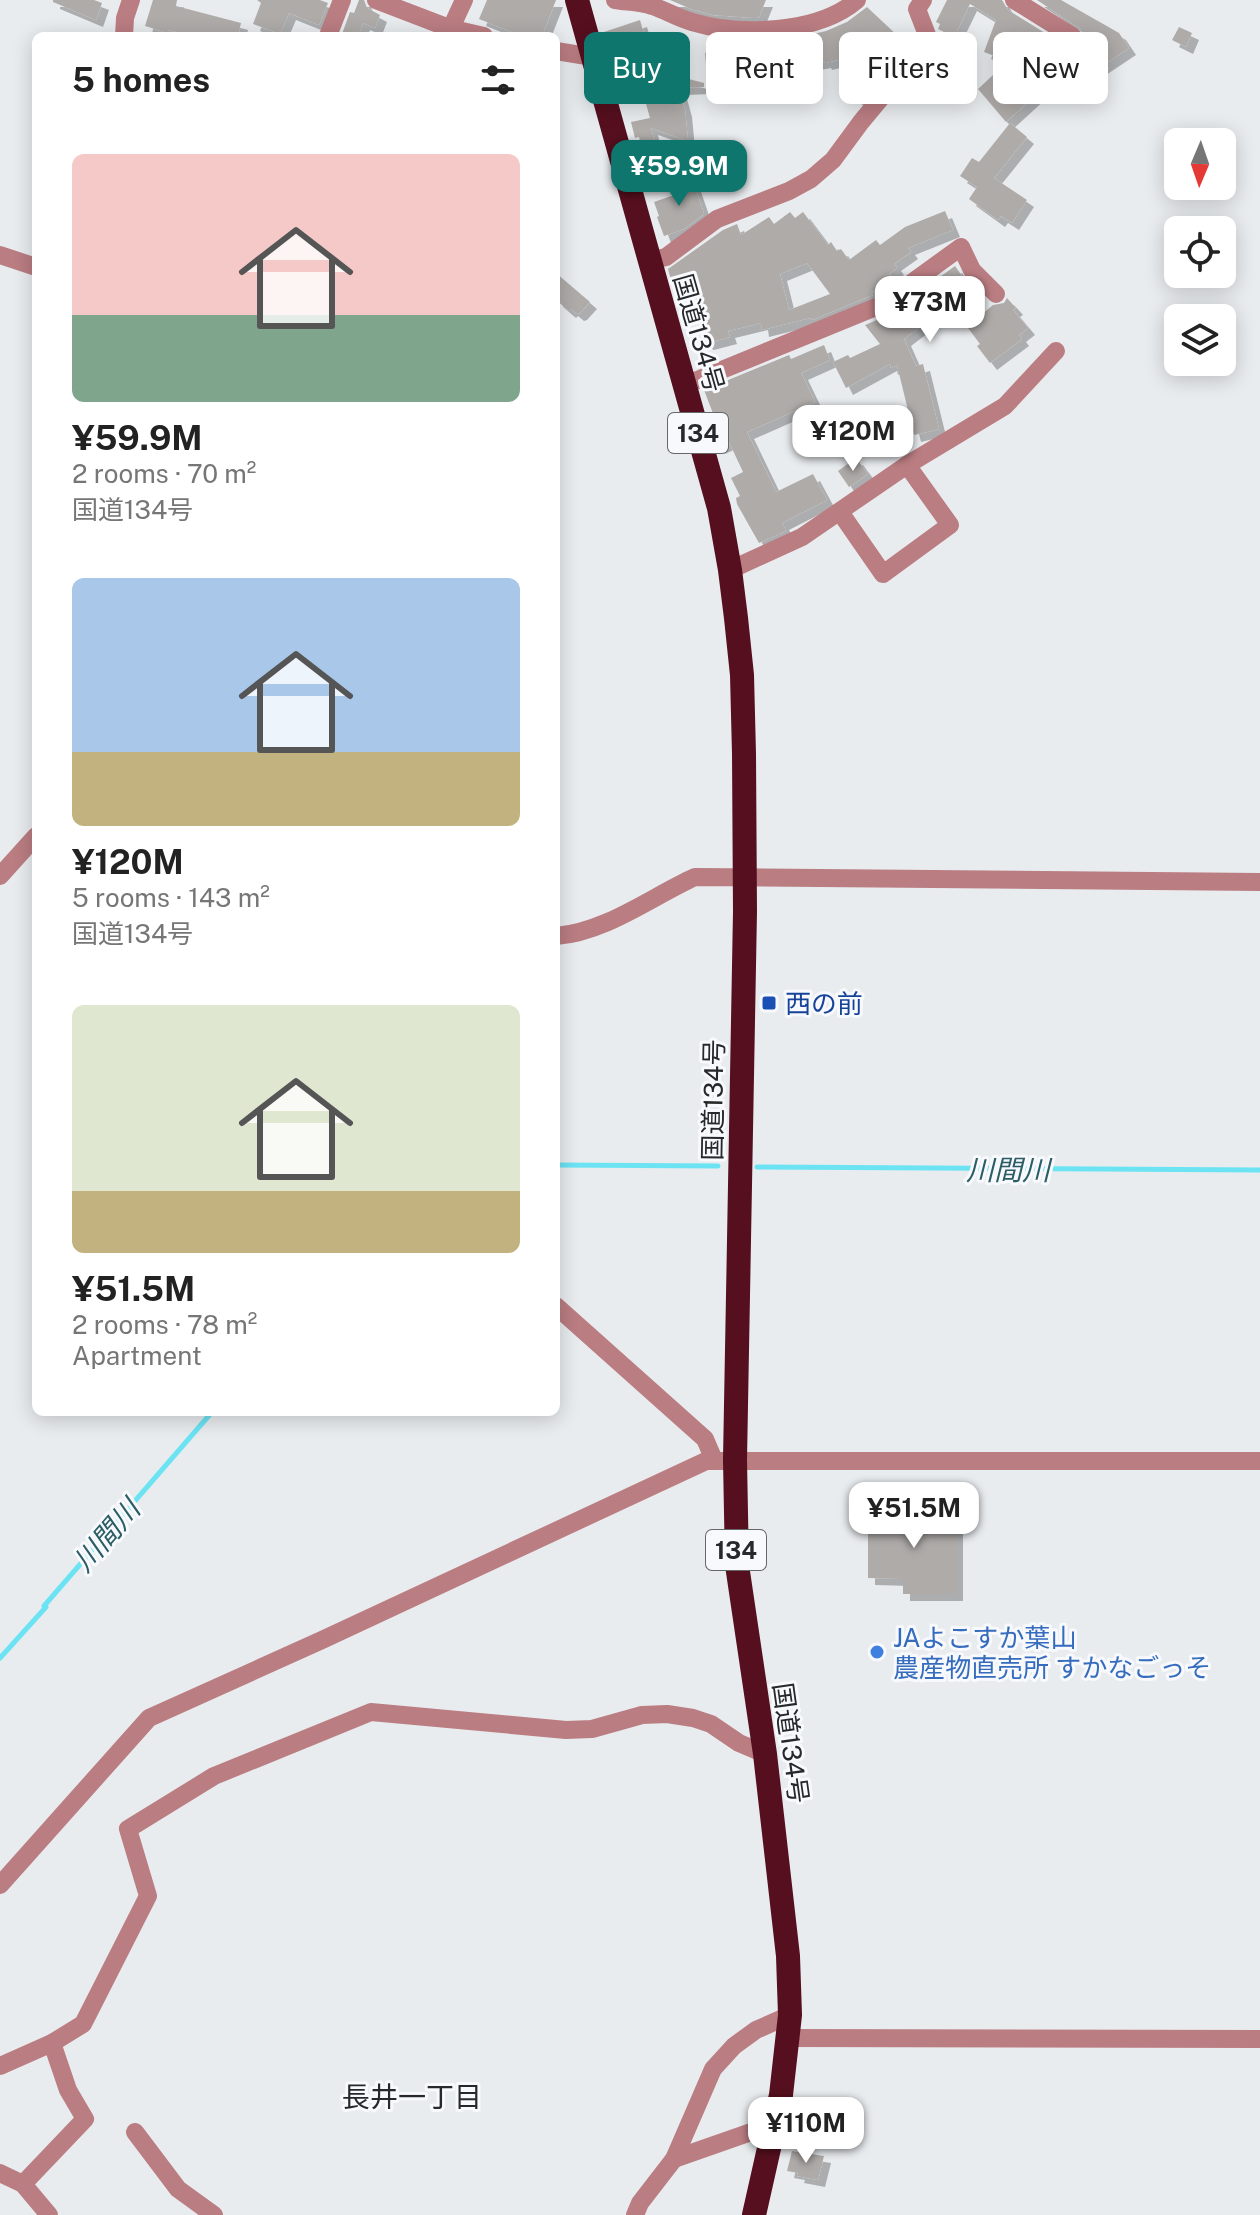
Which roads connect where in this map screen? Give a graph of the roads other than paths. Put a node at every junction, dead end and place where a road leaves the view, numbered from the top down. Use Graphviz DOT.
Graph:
graph roads {
  1 [pos="131,0"];
  2 [pos="342,0"];
  3 [pos="376,0"];
  4 [pos="464,0"];
  5 [pos="577,0"];
  6 [pos="615,0"];
  7 [pos="857,0"];
  8 [pos="1014,0"];
  9 [pos="915,3"];
  10 [pos="449,31"];
  11 [pos="124,32"];
  12 [pos="330,32"];
  13 [pos="586,32"];
  14 [pos="1066,32"];
  15 [pos="560,52"];
  16 [pos="584,56"];
  17 [pos="606,104"];
  18 [pos="0,255"];
  19 [pos="650,261"];
  20 [pos="32,266"];
  21 [pos="996,294"];
  22 [pos="1056,351"];
  23 [pos="685,385"];
  24 [pos="907,465"];
  25 [pos="840,512"];
  26 [pos="730,570"];
  27 [pos="32,844"];
  28 [pos="0,876"];
  29 [pos="745,878"];
  30 [pos="1260,882"];
  31 [pos="560,936"];
  32 [pos="560,1310"];
  33 [pos="724,1460"];
  34 [pos="1260,1461"];
  35 [pos="765,1754"];
  36 [pos="0,1885"];
  37 [pos="789,2026"];
  38 [pos="1260,2039"];
  39 [pos="52,2043"];
  40 [pos="0,2066"];
  41 [pos="774,2124"];
  42 [pos="135,2132"];
  43 [pos="674,2159"];
  44 [pos="8,2181"];
  45 [pos="641,2211"];
  46 [pos="49,2215"];
  47 [pos="214,2215"];
  48 [pos="754,2215"];
  1 -- 11 [label="street"];
  2 -- 12 [label="street"];
  3 -- 10 [label="street"];
  4 -- 10 [label="street"];
  5 -- 13 [label="highway, 国道134号 / 134"];
  6 -- 7 [label="street"];
  8 -- 14 [label="street"];
  9 -- 19 [label="street"];
  15 -- 16 [label="street"];
  17 -- 19 [label="highway, 国道134号 / 134"];
  18 -- 20 [label="street"];
  19 -- 23 [label="highway, 国道134号 / 134"];
  21 -- 23 [label="street"];
  22 -- 24 [label="street"];
  23 -- 26 [label="highway, 国道134号 / 134"];
  24 -- 25 [label="street"];
  24 -- 25 [label="street"];
  25 -- 26 [label="street"];
  26 -- 29 [label="highway, 国道134号 / 134"];
  27 -- 28 [label="street"];
  29 -- 30 [label="street"];
  29 -- 31 [label="street"];
  29 -- 33 [label="highway, 国道134号 / 134"];
  32 -- 33 [label="street"];
  33 -- 34 [label="street"];
  33 -- 35 [label="highway, 国道134号 / 134"];
  33 -- 36 [label="street"];
  35 -- 37 [label="highway, 国道134号 / 134"];
  35 -- 39 [label="street"];
  37 -- 38 [label="street"];
  37 -- 41 [label="highway, 国道134号 / 134"];
  37 -- 43 [label="street"];
  39 -- 40 [label="street"];
  39 -- 44 [label="street"];
  41 -- 43 [label="street"];
  41 -- 48 [label="highway, 国道134号 / 134"];
  42 -- 47 [label="street"];
  43 -- 45 [label="street"];
  44 -- 46 [label="street"];
}
